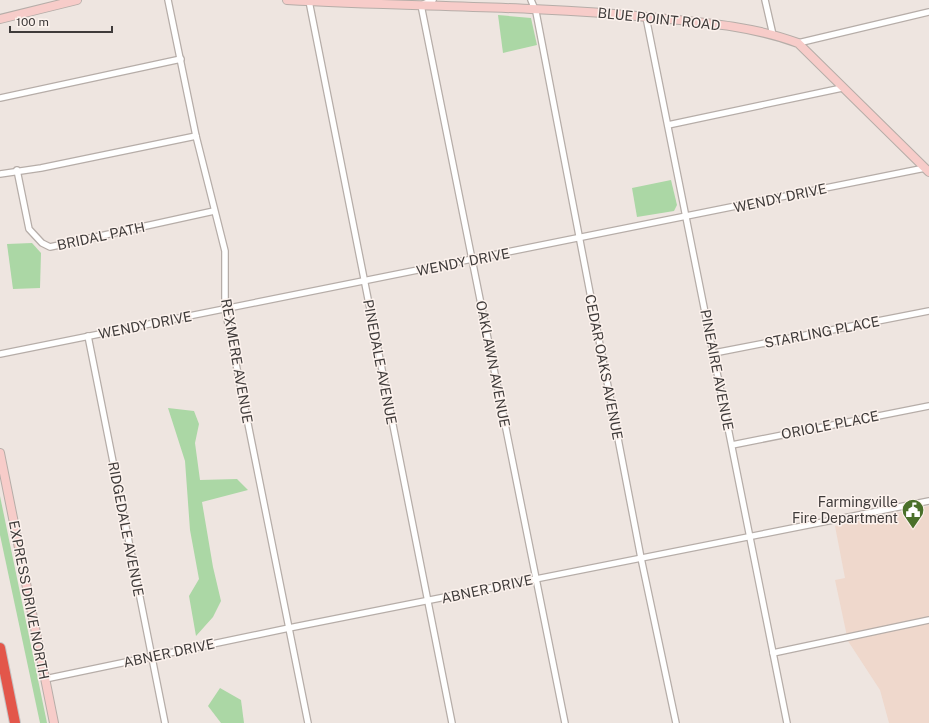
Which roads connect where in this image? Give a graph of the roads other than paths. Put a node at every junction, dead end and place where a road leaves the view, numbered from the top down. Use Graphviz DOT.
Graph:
graph roads {
  1 [pos="77,0"];
  2 [pos="168,0"];
  3 [pos="287,0"];
  4 [pos="433,0"];
  5 [pos="531,0"];
  6 [pos="765,0"];
  7 [pos="309,1"];
  8 [pos="366,1"];
  9 [pos="421,5"];
  10 [pos="535,9"];
  11 [pos="929,12"];
  12 [pos="646,17"];
  13 [pos="0,19"];
  14 [pos="773,35"];
  15 [pos="798,43"];
  16 [pos="181,59"];
  17 [pos="842,88"];
  18 [pos="0,98"];
  19 [pos="668,125"];
  20 [pos="196,136"];
  21 [pos="17,170"];
  22 [pos="927,170"];
  23 [pos="0,174"];
  24 [pos="214,210"];
  25 [pos="685,218"];
  26 [pos="579,237"];
  27 [pos="472,260"];
  28 [pos="364,281"];
  29 [pos="225,309"];
  30 [pos="929,310"];
  31 [pos="88,336"];
  32 [pos="714,353"];
  33 [pos="0,354"];
  34 [pos="929,406"];
  35 [pos="732,445"];
  36 [pos="0,453"];
  37 [pos="929,501"];
  38 [pos="750,536"];
  39 [pos="641,558"];
  40 [pos="536,579"];
  41 [pos="426,602"];
  42 [pos="929,620"];
  43 [pos="289,628"];
  44 [pos="0,648"];
  45 [pos="773,653"];
  46 [pos="151,657"];
  47 [pos="45,679"];
  48 [pos="15,723"];
  49 [pos="54,723"];
  50 [pos="164,723"];
  51 [pos="308,723"];
  52 [pos="452,723"];
  53 [pos="565,723"];
  54 [pos="676,723"];
  55 [pos="787,723"];
  1 -- 13 [label="street"];
  2 -- 16 [label="street, REXMERE AVENUE"];
  3 -- 7 [label="street, BLUE POINT ROAD"];
  4 -- 9 [label="street"];
  5 -- 10 [label="street, CEDAR OAKS AVENUE"];
  6 -- 14 [label="street"];
  7 -- 8 [label="street, BLUE POINT ROAD"];
  7 -- 28 [label="street, PINEDALE AVENUE"];
  8 -- 9 [label="street, BLUE POINT ROAD"];
  9 -- 10 [label="street, BLUE POINT ROAD"];
  9 -- 27 [label="street, OAKLAWN AVENUE"];
  10 -- 12 [label="street, BLUE POINT ROAD"];
  10 -- 26 [label="street, CEDAR OAKS AVENUE"];
  11 -- 15 [label="street"];
  12 -- 14 [label="street, BLUE POINT ROAD"];
  12 -- 19 [label="street, PINEAIRE AVENUE"];
  14 -- 15 [label="street, BLUE POINT ROAD"];
  15 -- 17 [label="street, BLUE POINT ROAD"];
  16 -- 18 [label="street"];
  16 -- 20 [label="street, REXMERE AVENUE"];
  17 -- 19 [label="street"];
  17 -- 22 [label="street, BLUE POINT ROAD"];
  19 -- 25 [label="street, PINEAIRE AVENUE"];
  20 -- 21 [label="street"];
  20 -- 24 [label="street, REXMERE AVENUE"];
  21 -- 23 [label="street"];
  21 -- 24 [label="street, BRIDAL PATH"];
  22 -- 25 [label="street, WENDY DRIVE"];
  24 -- 29 [label="street, REXMERE AVENUE"];
  25 -- 26 [label="street, WENDY DRIVE"];
  25 -- 32 [label="street, PINEAIRE AVENUE"];
  26 -- 27 [label="street, WENDY DRIVE"];
  26 -- 39 [label="street, CEDAR OAKS AVENUE"];
  27 -- 28 [label="street, WENDY DRIVE"];
  27 -- 40 [label="street, OAKLAWN AVENUE"];
  28 -- 29 [label="street, WENDY DRIVE"];
  28 -- 41 [label="street, PINEDALE AVENUE"];
  29 -- 31 [label="street, WENDY DRIVE"];
  29 -- 43 [label="street, REXMERE AVENUE"];
  30 -- 32 [label="street, STARLING PLACE"];
  31 -- 33 [label="street, WENDY DRIVE"];
  31 -- 46 [label="street, RIDGEDALE AVENUE"];
  32 -- 35 [label="street, PINEAIRE AVENUE"];
  34 -- 35 [label="street, ORIOLE PLACE"];
  35 -- 38 [label="street, PINEAIRE AVENUE"];
  36 -- 47 [label="street, EXPRESS DRIVE NORTH"];
  37 -- 38 [label="street, ABNER DRIVE"];
  38 -- 39 [label="street, ABNER DRIVE"];
  38 -- 45 [label="street, PINEAIRE AVENUE"];
  39 -- 40 [label="street, ABNER DRIVE"];
  39 -- 54 [label="street, CEDAR OAKS AVENUE"];
  40 -- 41 [label="street, ABNER DRIVE"];
  40 -- 53 [label="street, OAKLAWN AVENUE"];
  41 -- 43 [label="street, ABNER DRIVE"];
  41 -- 52 [label="street, PINEDALE AVENUE"];
  42 -- 45 [label="street"];
  43 -- 46 [label="street, ABNER DRIVE"];
  43 -- 51 [label="street, REXMERE AVENUE"];
  44 -- 48 [label="highway"];
  45 -- 55 [label="street, PINEAIRE AVENUE"];
  46 -- 47 [label="street, ABNER DRIVE"];
  46 -- 50 [label="street, RIDGEDALE AVENUE"];
  47 -- 49 [label="street, EXPRESS DRIVE NORTH"];
}
